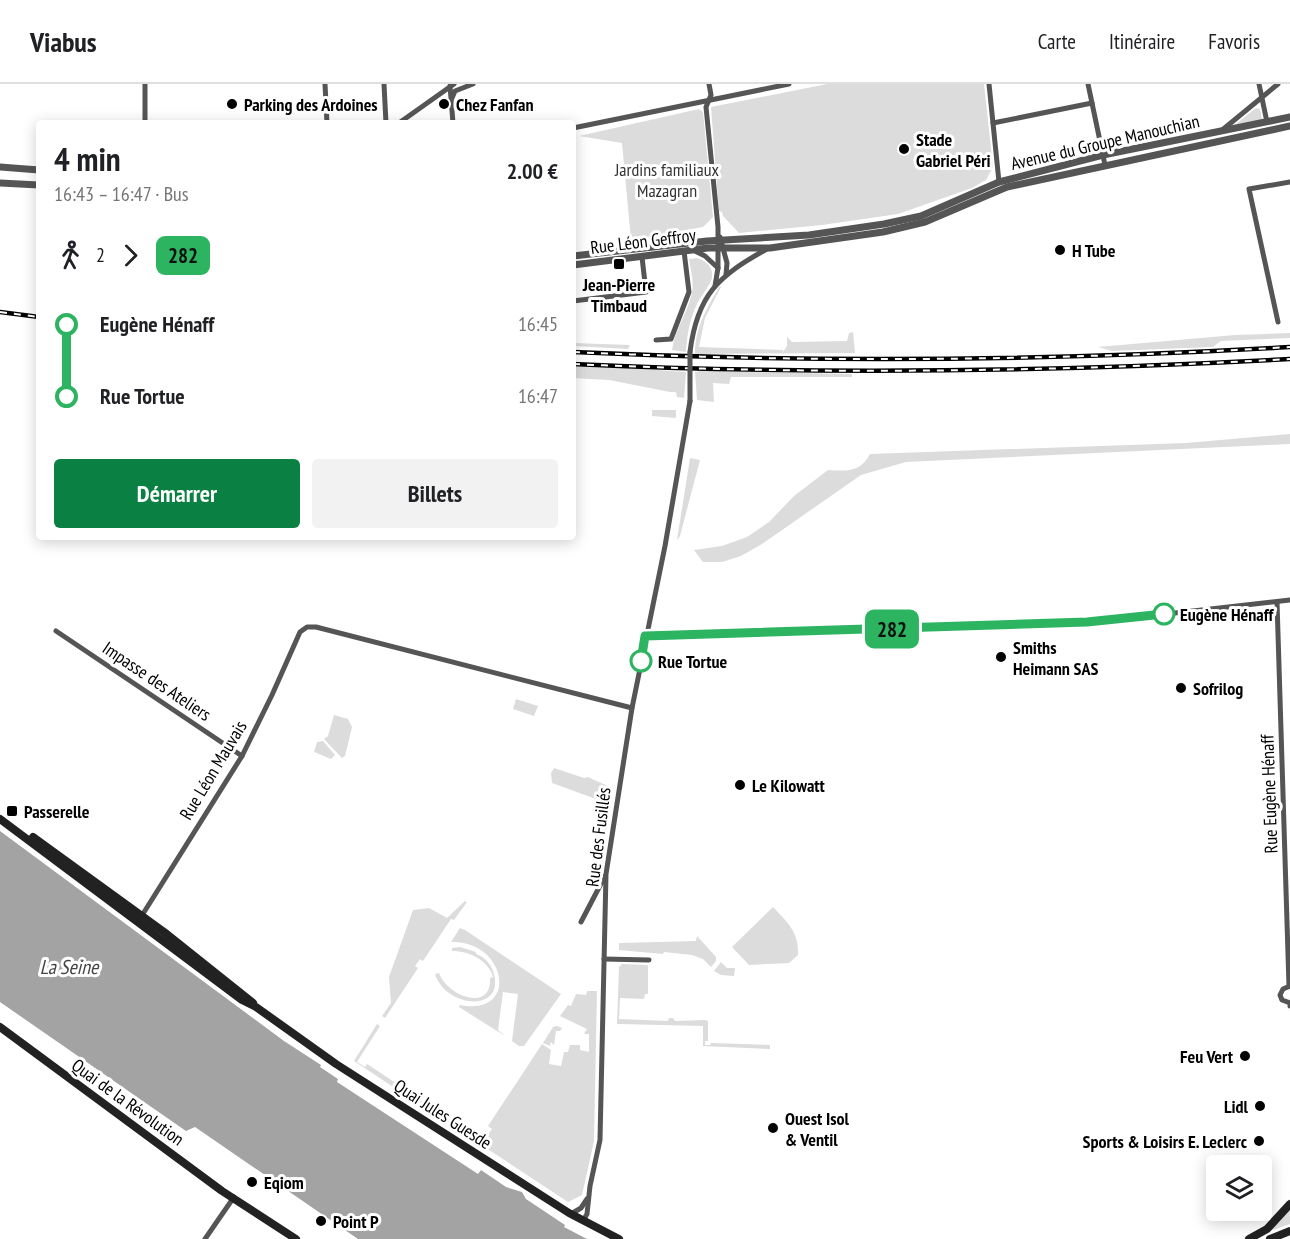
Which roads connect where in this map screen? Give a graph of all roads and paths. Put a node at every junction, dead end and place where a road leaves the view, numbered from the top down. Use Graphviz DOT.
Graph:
graph roads {
  1 [pos="145,84"];
  2 [pos="325,84"];
  3 [pos="384,84"];
  4 [pos="473,84"];
  5 [pos="709,84"];
  6 [pos="789,84"];
  7 [pos="989,84"];
  8 [pos="1088,84"];
  9 [pos="1259,84"];
  10 [pos="1278,84"];
  11 [pos="452,85"];
  12 [pos="452,98"];
  13 [pos="1263,98"];
  14 [pos="708,100"];
  15 [pos="1092,103"];
  16 [pos="1290,117"];
  17 [pos="145,120"];
  18 [pos="327,120"];
  19 [pos="386,120"];
  20 [pos="403,120"];
  21 [pos="453,120"];
  22 [pos="1267,122"];
  23 [pos="993,123"];
  24 [pos="1290,126"];
  25 [pos="576,127"];
  26 [pos="1220,132"];
  27 [pos="1103,155"];
  28 [pos="1105,165"];
  29 [pos="0,167"];
  30 [pos="36,170"];
  31 [pos="999,182"];
  32 [pos="1290,182"];
  33 [pos="0,183"];
  34 [pos="36,185"];
  35 [pos="720,244"];
  36 [pos="770,248"];
  37 [pos="693,250"];
  38 [pos="684,251"];
  39 [pos="576,256"];
  40 [pos="642,257"];
  41 [pos="576,265"];
  42 [pos="718,268"];
  43 [pos="726,275"];
  44 [pos="715,286"];
  45 [pos="576,301"];
  46 [pos="1278,322"];
  47 [pos="656,340"];
  48 [pos="1290,600"];
  49 [pos="1277,602"];
  50 [pos="56,631"];
  51 [pos="645,636"];
  52 [pos="632,708"];
  53 [pos="242,756"];
  54 [pos="0,813"];
  55 [pos="0,819"];
  56 [pos="1288,850"];
  57 [pos="606,874"];
  58 [pos="605,904"];
  59 [pos="589,906"];
  60 [pos="140,919"];
  61 [pos="581,922"];
  62 [pos="604,959"];
  63 [pos="649,960"];
  64 [pos="1289,986"];
  65 [pos="1290,1006"];
  66 [pos="0,1027"];
  67 [pos="589,1194"];
  68 [pos="236,1199"];
  69 [pos="1290,1204"];
  70 [pos="571,1214"];
  71 [pos="583,1221"];
  72 [pos="1290,1231"];
  73 [pos="205,1239"];
  74 [pos="288,1239"];
  75 [pos="296,1239"];
  76 [pos="619,1239"];
  77 [pos="1249,1239"];
  78 [pos="1270,1239"];
  1 -- 17 [label="street"];
  2 -- 18 [label="street"];
  3 -- 19 [label="street"];
  4 -- 12 [label="street"];
  5 -- 14 [label="street"];
  6 -- 14 [label="street"];
  7 -- 23 [label="street"];
  8 -- 15 [label="street"];
  9 -- 13 [label="street"];
  10 -- 13 [label="street"];
  11 -- 12 [label="street"];
  11 -- 20 [label="street"];
  12 -- 21 [label="street"];
  13 -- 22 [label="street"];
  13 -- 26 [label="street"];
  14 -- 25 [label="street"];
  14 -- 35 [label="street"];
  15 -- 23 [label="street"];
  15 -- 27 [label="street"];
  16 -- 22 [label="street, Avenue du Groupe Manouchian"];
  22 -- 26 [label="street, Avenue du Groupe Manouchian"];
  23 -- 31 [label="street"];
  24 -- 28 [label="street, Avenue du Groupe Manouchian"];
  26 -- 27 [label="street, Avenue du Groupe Manouchian"];
  27 -- 28 [label="street"];
  27 -- 31 [label="street, Avenue du Groupe Manouchian"];
  28 -- 36 [label="street, Avenue du Groupe Manouchian"];
  29 -- 30 [label="street"];
  31 -- 35 [label="street, Avenue du Groupe Manouchian"];
  32 -- 46 [label="street"];
  33 -- 34 [label="street"];
  35 -- 36 [label="street, Avenue du Groupe Manouchian"];
  35 -- 37 [label="street, Rue Léon Geffroy"];
  35 -- 39 [label="street, Rue Léon Geffroy"];
  35 -- 42 [label="street"];
  35 -- 43 [label="street"];
  36 -- 43 [label="street"];
  37 -- 38 [label="street, Rue Léon Geffroy"];
  37 -- 42 [label="street"];
  38 -- 40 [label="street, Rue Léon Geffroy"];
  38 -- 47 [label="street"];
  40 -- 41 [label="street, Rue Léon Geffroy"];
  40 -- 45 [label="street"];
  42 -- 44 [label="street"];
  43 -- 44 [label="street"];
  44 -- 51 [label="street, Rue des Fusillés, bridge"];
  48 -- 49 [label="street"];
  49 -- 51 [label="street"];
  49 -- 56 [label="street, Rue Eugène Hénaff"];
  50 -- 53 [label="street, Impasse des Ateliers"];
  51 -- 52 [label="street, Rue des Fusillés"];
  52 -- 53 [label="street, Rue Léon Mauvais"];
  52 -- 57 [label="street, Rue des Fusillés"];
  53 -- 60 [label="street, Rue Léon Mauvais"];
  54 -- 60 [label="main road, Quai Jules Guesde"];
  55 -- 60 [label="main road, Quai Jules Guesde"];
  56 -- 64 [label="street, Rue Eugène Hénaff"];
  57 -- 58 [label="street, Rue des Fusillés"];
  57 -- 59 [label="street"];
  58 -- 59 [label="street"];
  58 -- 62 [label="street, Rue des Fusillés"];
  59 -- 61 [label="street"];
  60 -- 70 [label="main road, Quai Jules Guesde"];
  62 -- 63 [label="street"];
  62 -- 67 [label="street, Rue des Fusillés"];
  64 -- 65 [label="street, Rue Eugène Hénaff"];
  66 -- 68 [label="main road, Quai de la Révolution"];
  67 -- 70 [label="street"];
  67 -- 71 [label="street, Rue des Fusillés"];
  68 -- 73 [label="street"];
  68 -- 74 [label="main road, Quai de la Révolution"];
  68 -- 75 [label="main road, Quai de la Révolution"];
  69 -- 77 [label="main road"];
  70 -- 71 [label="main road, Quai Jules Guesde"];
  71 -- 76 [label="main road, Quai Jules Guesde"];
  72 -- 78 [label="main road"];
}
